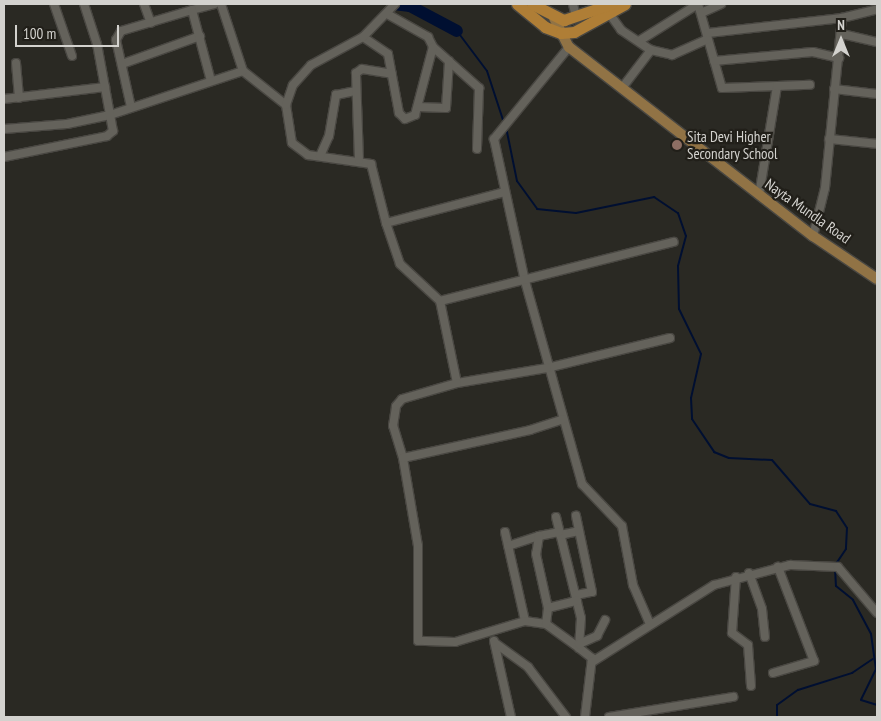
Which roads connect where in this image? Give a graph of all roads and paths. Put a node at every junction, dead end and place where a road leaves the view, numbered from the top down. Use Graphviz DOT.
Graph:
graph roads {
  1 [pos="54,4"];
  2 [pos="84,4"];
  3 [pos="144,4"];
  4 [pos="214,4"];
  5 [pos="221,4"];
  6 [pos="395,4"];
  7 [pos="517,4"];
  8 [pos="532,4"];
  9 [pos="551,4"];
  10 [pos="573,4"];
  11 [pos="625,4"];
  12 [pos="698,4"];
  13 [pos="721,4"];
  14 [pos="609,8"];
  15 [pos="877,9"];
  16 [pos="192,10"];
  17 [pos="701,13"];
  18 [pos="389,15"];
  19 [pos="576,17"];
  20 [pos="554,18"];
  21 [pos="842,18"];
  22 [pos="151,23"];
  23 [pos="561,33"];
  24 [pos="842,34"];
  25 [pos="200,36"];
  26 [pos="708,36"];
  27 [pos="363,37"];
  28 [pos="639,41"];
  29 [pos="877,42"];
  30 [pos="433,47"];
  31 [pos="569,47"];
  32 [pos="651,50"];
  33 [pos="72,56"];
  34 [pos="839,58"];
  35 [pos="449,61"];
  36 [pos="714,61"];
  37 [pos="16,63"];
  38 [pos="122,64"];
  39 [pos="245,74"];
  40 [pos="392,74"];
  41 [pos="211,81"];
  42 [pos="810,85"];
  43 [pos="777,86"];
  44 [pos="105,87"];
  45 [pos="622,88"];
  46 [pos="834,89"];
  47 [pos="355,92"];
  48 [pos="877,94"];
  49 [pos="19,98"];
  50 [pos="4,99"];
  51 [pos="287,99"];
  52 [pos="131,107"];
  53 [pos="418,107"];
  54 [pos="110,115"];
  55 [pos="4,129"];
  56 [pos="829,139"];
  57 [pos="877,144"];
  58 [pos="477,149"];
  59 [pos="4,156"];
  60 [pos="320,156"];
  61 [pos="359,160"];
  62 [pos="505,192"];
  63 [pos="759,195"];
  64 [pos="386,223"];
  65 [pos="813,236"];
  66 [pos="674,242"];
  67 [pos="877,279"];
  68 [pos="525,281"];
  69 [pos="440,301"];
  70 [pos="670,338"];
  71 [pos="547,368"];
  72 [pos="457,382"];
  73 [pos="564,418"];
  74 [pos="403,458"];
  75 [pos="576,516"];
  76 [pos="556,517"];
  77 [pos="579,531"];
  78 [pos="504,532"];
  79 [pos="560,533"];
  80 [pos="539,536"];
  81 [pos="508,546"];
  82 [pos="778,567"];
  83 [pos="749,574"];
  84 [pos="736,577"];
  85 [pos="576,598"];
  86 [pos="548,608"];
  87 [pos="877,614"];
  88 [pos="605,620"];
  89 [pos="526,621"];
  90 [pos="649,622"];
  91 [pos="546,624"];
  92 [pos="490,632"];
  93 [pos="765,637"];
  94 [pos="495,643"];
  95 [pos="579,646"];
  96 [pos="592,662"];
  97 [pos="773,673"];
  98 [pos="750,686"];
  99 [pos="733,696"];
  100 [pos="511,717"];
  101 [pos="566,717"];
  102 [pos="585,717"];
  103 [pos="609,717"];
  1 -- 33 [label="street"];
  2 -- 44 [label="street"];
  3 -- 22 [label="street"];
  4 -- 16 [label="street"];
  5 -- 39 [label="street"];
  6 -- 18 [label="street"];
  7 -- 23 [label="highway"];
  8 -- 20 [label="highway"];
  9 -- 20 [label="street"];
  10 -- 19 [label="street"];
  11 -- 14 [label="highway"];
  12 -- 17 [label="street"];
  12 -- 28 [label="street"];
  13 -- 17 [label="street"];
  14 -- 19 [label="highway"];
  14 -- 23 [label="highway"];
  14 -- 28 [label="street"];
  15 -- 21 [label="street"];
  16 -- 22 [label="street"];
  16 -- 25 [label="street"];
  17 -- 26 [label="street"];
  18 -- 27 [label="street"];
  18 -- 30 [label="street"];
  19 -- 20 [label="highway"];
  20 -- 23 [label="main road, Nayta Mundla Road"];
  21 -- 24 [label="street"];
  21 -- 26 [label="street"];
  22 -- 38 [label="street"];
  23 -- 31 [label="main road, Nayta Mundla Road"];
  24 -- 29 [label="street"];
  24 -- 34 [label="street"];
  25 -- 38 [label="street"];
  25 -- 41 [label="street"];
  26 -- 32 [label="street"];
  26 -- 36 [label="street"];
  27 -- 40 [label="street"];
  27 -- 51 [label="street"];
  28 -- 32 [label="street"];
  30 -- 35 [label="street"];
  30 -- 53 [label="street"];
  31 -- 45 [label="main road, Nayta Mundla Road"];
  31 -- 62 [label="street"];
  32 -- 45 [label="street"];
  34 -- 36 [label="street"];
  34 -- 46 [label="street"];
  35 -- 53 [label="street"];
  35 -- 58 [label="street"];
  36 -- 43 [label="street"];
  37 -- 49 [label="street"];
  38 -- 52 [label="street"];
  39 -- 41 [label="street"];
  39 -- 51 [label="street"];
  40 -- 47 [label="street"];
  40 -- 53 [label="street"];
  41 -- 52 [label="street"];
  42 -- 43 [label="street"];
  43 -- 63 [label="street"];
  44 -- 49 [label="street"];
  44 -- 54 [label="street"];
  45 -- 63 [label="main road, Nayta Mundla Road"];
  46 -- 48 [label="street"];
  46 -- 56 [label="street"];
  47 -- 60 [label="street"];
  47 -- 61 [label="street"];
  49 -- 50 [label="street"];
  51 -- 60 [label="street"];
  52 -- 54 [label="street"];
  54 -- 55 [label="street"];
  54 -- 59 [label="street"];
  56 -- 57 [label="street"];
  56 -- 65 [label="street"];
  60 -- 61 [label="street"];
  61 -- 64 [label="street"];
  62 -- 64 [label="street"];
  62 -- 68 [label="street"];
  63 -- 65 [label="main road, Nayta Mundla Road"];
  64 -- 69 [label="street"];
  65 -- 67 [label="main road, Nayta Mundla Road"];
  66 -- 68 [label="street"];
  68 -- 69 [label="street"];
  68 -- 71 [label="street"];
  69 -- 72 [label="street"];
  70 -- 71 [label="street"];
  71 -- 72 [label="street"];
  71 -- 73 [label="street"];
  72 -- 74 [label="street"];
  73 -- 74 [label="street"];
  73 -- 90 [label="street"];
  74 -- 92 [label="street"];
  75 -- 77 [label="street"];
  76 -- 79 [label="street"];
  77 -- 79 [label="street"];
  77 -- 85 [label="street"];
  78 -- 81 [label="street"];
  79 -- 80 [label="street"];
  79 -- 85 [label="street"];
  80 -- 81 [label="street"];
  80 -- 86 [label="street"];
  81 -- 89 [label="street"];
  82 -- 83 [label="street"];
  82 -- 87 [label="street"];
  82 -- 97 [label="street"];
  83 -- 84 [label="street"];
  83 -- 93 [label="street"];
  84 -- 90 [label="street"];
  84 -- 98 [label="street"];
  85 -- 86 [label="street"];
  85 -- 95 [label="street"];
  86 -- 91 [label="street"];
  88 -- 95 [label="street"];
  89 -- 91 [label="street"];
  89 -- 92 [label="street"];
  90 -- 96 [label="street"];
  91 -- 95 [label="street"];
  92 -- 94 [label="street"];
  94 -- 100 [label="street"];
  94 -- 101 [label="street"];
  95 -- 96 [label="street"];
  96 -- 102 [label="street"];
  99 -- 103 [label="street"];
}
